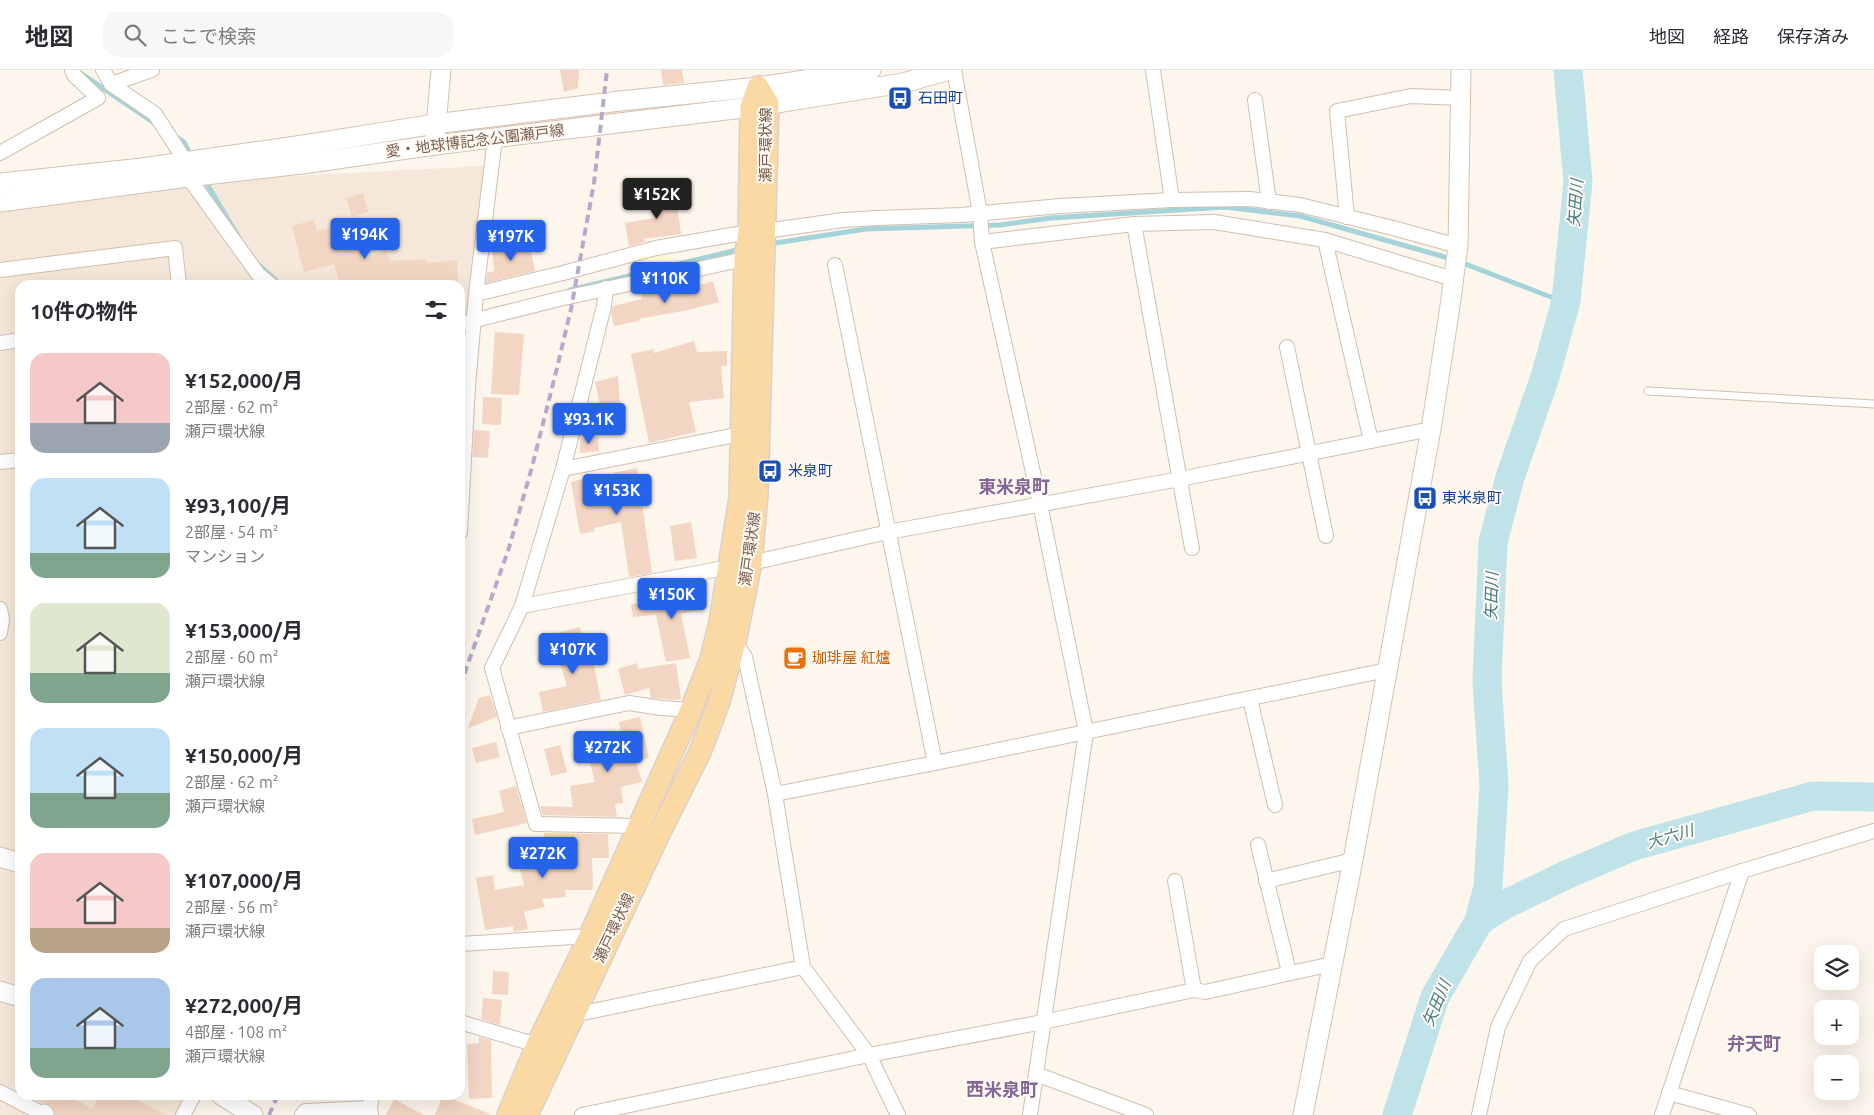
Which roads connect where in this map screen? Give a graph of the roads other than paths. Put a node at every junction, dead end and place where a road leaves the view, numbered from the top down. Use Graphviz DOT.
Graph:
graph roads {
  1 [pos="72,70"];
  2 [pos="103,70"];
  3 [pos="152,70"];
  4 [pos="440,70"];
  5 [pos="871,70"];
  6 [pos="949,70"];
  7 [pos="954,70"];
  8 [pos="1153,70"];
  9 [pos="1461,70"];
  10 [pos="111,84"];
  11 [pos="1461,98"];
  12 [pos="759,99"];
  13 [pos="1255,100"];
  14 [pos="435,124"];
  15 [pos="494,138"];
  16 [pos="436,145"];
  17 [pos="0,153"];
  18 [pos="187,169"];
  19 [pos="0,183"];
  20 [pos="1172,200"];
  21 [pos="0,202"];
  22 [pos="1269,202"];
  23 [pos="980,213"];
  24 [pos="1347,216"];
  25 [pos="1134,224"];
  26 [pos="757,231"];
  27 [pos="1325,240"];
  28 [pos="982,242"];
  29 [pos="745,259"];
  30 [pos="1456,262"];
  31 [pos="835,265"];
  32 [pos="0,270"];
  33 [pos="178,280"];
  34 [pos="265,280"];
  35 [pos="606,288"];
  36 [pos="476,294"];
  37 [pos="475,321"];
  38 [pos="465,323"];
  39 [pos="15,341"];
  40 [pos="0,343"];
  41 [pos="1287,347"];
  42 [pos="1648,391"];
  43 [pos="1874,404"];
  44 [pos="1431,429"];
  45 [pos="741,434"];
  46 [pos="1371,441"];
  47 [pos="465,447"];
  48 [pos="1309,452"];
  49 [pos="15,460"];
  50 [pos="0,462"];
  51 [pos="563,469"];
  52 [pos="1180,479"];
  53 [pos="1040,504"];
  54 [pos="888,532"];
  55 [pos="1326,536"];
  56 [pos="1192,548"];
  57 [pos="751,563"];
  58 [pos="730,566"];
  59 [pos="522,606"];
  60 [pos="0,609"];
  61 [pos="0,633"];
  62 [pos="735,642"];
  63 [pos="1387,670"];
  64 [pos="1250,699"];
  65 [pos="691,710"];
  66 [pos="508,728"];
  67 [pos="1086,732"];
  68 [pos="935,763"];
  69 [pos="775,794"];
  70 [pos="1275,805"];
  71 [pos="638,826"];
  72 [pos="1874,831"];
  73 [pos="1258,845"];
  74 [pos="0,857"];
  75 [pos="1353,860"];
  76 [pos="15,862"];
  77 [pos="1742,871"];
  78 [pos="1175,881"];
  79 [pos="1266,881"];
  80 [pos="589,936"];
  81 [pos="465,944"];
  82 [pos="1332,964"];
  83 [pos="804,968"];
  84 [pos="1289,972"];
  85 [pos="1194,990"];
  86 [pos="0,991"];
  87 [pos="15,996"];
  88 [pos="573,1015"];
  89 [pos="1043,1022"];
  90 [pos="465,1023"];
  91 [pos="537,1045"];
  92 [pos="869,1055"];
  93 [pos="1036,1074"];
  94 [pos="0,1092"];
  95 [pos="1669,1093"];
  96 [pos="15,1100"];
  97 [pos="15,1100"];
  98 [pos="191,1100"];
  99 [pos="229,1100"];
  100 [pos="371,1106"];
  101 [pos="44,1115"];
  102 [pos="183,1115"];
  103 [pos="253,1115"];
  104 [pos="302,1115"];
  105 [pos="508,1115"];
  106 [pos="527,1115"];
  107 [pos="582,1115"];
  108 [pos="898,1115"];
  109 [pos="1030,1115"];
  110 [pos="1146,1115"];
  111 [pos="1303,1115"];
  112 [pos="1479,1115"];
  113 [pos="1662,1115"];
  114 [pos="1749,1115"];
  1 -- 17 [label="street"];
  2 -- 10 [label="street"];
  3 -- 10 [label="street"];
  4 -- 14 [label="main road"];
  5 -- 12 [label="main road, 愛・地球博記念公園瀬戸線"];
  6 -- 12 [label="main road, 愛・地球博記念公園瀬戸線"];
  7 -- 23 [label="street"];
  8 -- 20 [label="street"];
  9 -- 11 [label="main road"];
  10 -- 18 [label="street"];
  11 -- 24 [label="street"];
  11 -- 30 [label="main road"];
  12 -- 14 [label="main road, 愛・地球博記念公園瀬戸線"];
  12 -- 15 [label="main road, 愛・地球博記念公園瀬戸線"];
  12 -- 26 [label="main road, 瀬戸環状線"];
  13 -- 22 [label="street"];
  14 -- 16 [label="main road"];
  14 -- 18 [label="main road, 愛・地球博記念公園瀬戸線"];
  15 -- 16 [label="main road, 愛・地球博記念公園瀬戸線"];
  15 -- 36 [label="street"];
  16 -- 18 [label="main road, 愛・地球博記念公園瀬戸線"];
  18 -- 19 [label="main road, 愛・地球博記念公園瀬戸線"];
  18 -- 21 [label="main road, 愛・地球博記念公園瀬戸線"];
  18 -- 34 [label="street"];
  20 -- 22 [label="street"];
  20 -- 23 [label="street"];
  22 -- 24 [label="street"];
  23 -- 26 [label="street"];
  23 -- 28 [label="street"];
  24 -- 30 [label="street"];
  25 -- 27 [label="street"];
  25 -- 28 [label="street"];
  25 -- 52 [label="street"];
  26 -- 29 [label="main road, 瀬戸環状線"];
  26 -- 36 [label="street"];
  26 -- 57 [label="main road, 瀬戸環状線"];
  27 -- 30 [label="street"];
  27 -- 46 [label="street"];
  28 -- 53 [label="street"];
  29 -- 35 [label="street"];
  29 -- 45 [label="main road, 瀬戸環状線"];
  30 -- 44 [label="main road"];
  31 -- 54 [label="street"];
  32 -- 33 [label="street"];
  35 -- 37 [label="street"];
  35 -- 51 [label="street"];
  36 -- 37 [label="street"];
  37 -- 38 [label="street"];
  37 -- 47 [label="street"];
  39 -- 40 [label="street"];
  41 -- 48 [label="street"];
  42 -- 43 [label="lane"];
  44 -- 46 [label="street"];
  44 -- 63 [label="main road"];
  45 -- 51 [label="street"];
  45 -- 58 [label="main road, 瀬戸環状線"];
  46 -- 48 [label="street"];
  48 -- 52 [label="street"];
  48 -- 55 [label="street"];
  49 -- 50 [label="street"];
  51 -- 59 [label="street"];
  52 -- 53 [label="street"];
  52 -- 56 [label="street"];
  53 -- 54 [label="street"];
  53 -- 67 [label="street"];
  54 -- 57 [label="street"];
  54 -- 68 [label="street"];
  57 -- 58 [label="street"];
  57 -- 62 [label="main road, 瀬戸環状線"];
  58 -- 59 [label="street"];
  58 -- 65 [label="main road, 瀬戸環状線"];
  59 -- 66 [label="street"];
  60 -- 61 [label="street"];
  62 -- 69 [label="street"];
  62 -- 88 [label="main road, 瀬戸環状線"];
  63 -- 64 [label="street"];
  63 -- 75 [label="main road"];
  64 -- 67 [label="street"];
  64 -- 70 [label="street"];
  65 -- 66 [label="street"];
  65 -- 71 [label="main road, 瀬戸環状線"];
  66 -- 71 [label="street"];
  67 -- 68 [label="street"];
  67 -- 89 [label="street"];
  68 -- 69 [label="street"];
  69 -- 83 [label="street"];
  71 -- 80 [label="main road, 瀬戸環状線"];
  72 -- 77 [label="street"];
  73 -- 79 [label="street"];
  74 -- 76 [label="main road"];
  75 -- 79 [label="street"];
  75 -- 82 [label="main road"];
  77 -- 95 [label="street"];
  77 -- 112 [label="street"];
  78 -- 85 [label="street"];
  79 -- 84 [label="street"];
  80 -- 81 [label="street"];
  80 -- 91 [label="main road, 瀬戸環状線"];
  82 -- 84 [label="street"];
  82 -- 111 [label="main road"];
  83 -- 88 [label="street"];
  83 -- 92 [label="street"];
  84 -- 85 [label="street"];
  85 -- 89 [label="street"];
  86 -- 87 [label="main road"];
  88 -- 106 [label="main road, 瀬戸環状線"];
  89 -- 92 [label="street"];
  89 -- 93 [label="street"];
  90 -- 91 [label="street"];
  91 -- 105 [label="main road, 瀬戸環状線"];
  92 -- 107 [label="street"];
  92 -- 108 [label="street"];
  93 -- 109 [label="street"];
  93 -- 110 [label="street"];
  94 -- 97 [label="street"];
  95 -- 113 [label="street"];
  95 -- 114 [label="street"];
  96 -- 101 [label="street"];
  98 -- 102 [label="street"];
  99 -- 103 [label="main road"];
  100 -- 104 [label="street"];
}
